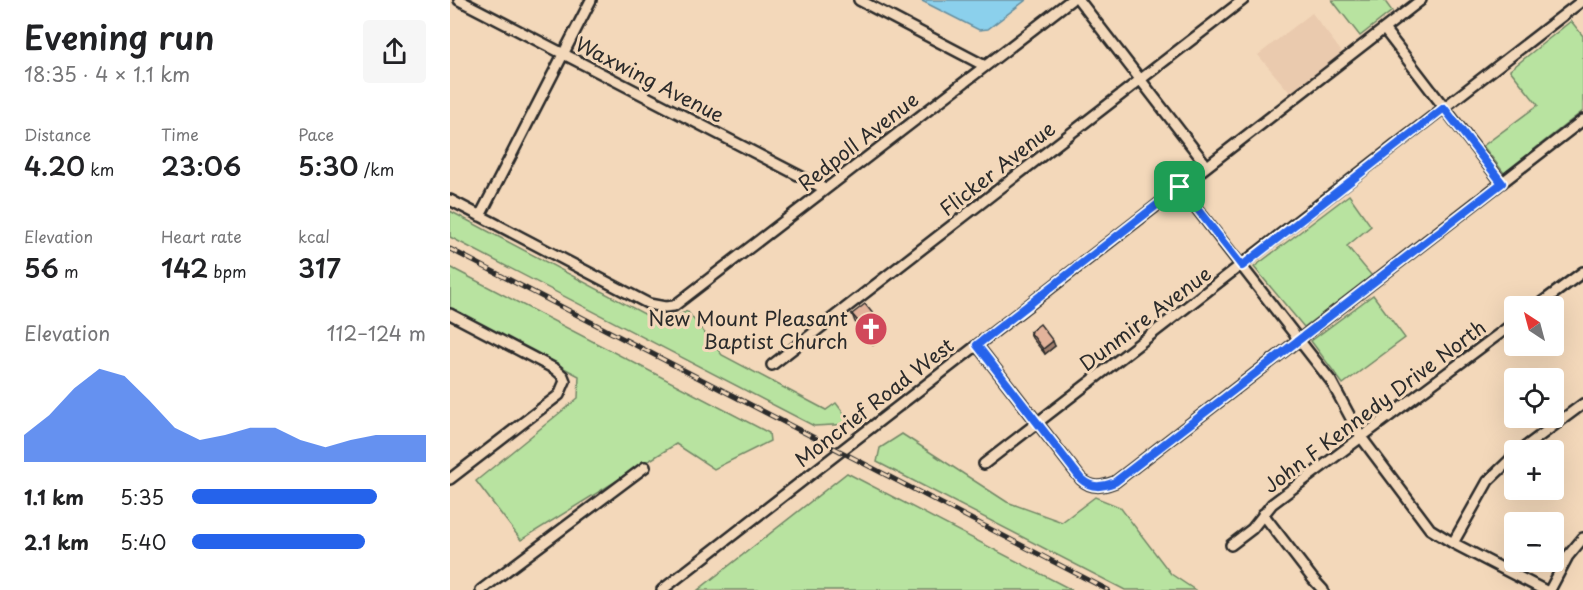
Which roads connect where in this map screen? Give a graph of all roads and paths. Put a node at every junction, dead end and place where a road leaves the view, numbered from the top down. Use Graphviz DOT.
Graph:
graph roads {
  1 [pos="459,0"];
  2 [pos="591,0"];
  3 [pos="859,0"];
  4 [pos="1071,0"];
  5 [pos="1079,0"];
  6 [pos="1243,0"];
  7 [pos="1421,0"];
  8 [pos="1583,0"];
  9 [pos="1384,29"];
  10 [pos="563,54"];
  11 [pos="985,66"];
  12 [pos="1141,80"];
  13 [pos="1444,108"];
  14 [pos="1583,120"];
  15 [pos="1207,166"];
  16 [pos="1502,183"];
  17 [pos="1180,187"];
  18 [pos="825,189"];
  19 [pos="450,200"];
  20 [pos="480,216"];
  21 [pos="1242,266"];
  22 [pos="1583,272"];
  23 [pos="1551,296"];
  24 [pos="450,314"];
  25 [pos="1504,330"];
  26 [pos="1299,339"];
  27 [pos="977,345"];
  28 [pos="772,365"];
  29 [pos="1583,404"];
  30 [pos="1037,423"];
  31 [pos="1361,437"];
  32 [pos="1534,440"];
  33 [pos="984,465"];
  34 [pos="1504,466"];
  35 [pos="645,467"];
  36 [pos="450,479"];
  37 [pos="1263,514"];
  38 [pos="1583,538"];
  39 [pos="1453,543"];
  40 [pos="1231,545"];
  41 [pos="481,590"];
  42 [pos="662,590"];
  43 [pos="1323,590"];
  44 [pos="1544,590"];
  45 [pos="1550,590"];
  1 -- 10 [label="street, Waxwing Avenue"];
  2 -- 10 [label="street"];
  3 -- 11 [label="street"];
  4 -- 11 [label="street, Redpoll Avenue"];
  5 -- 12 [label="street"];
  6 -- 12 [label="street, Flicker Avenue"];
  7 -- 9 [label="street, Moncrief Road West"];
  8 -- 13 [label="street, Dunmire Avenue"];
  9 -- 13 [label="street"];
  9 -- 15 [label="street, Moncrief Road West"];
  10 -- 18 [label="street, Waxwing Avenue"];
  10 -- 20 [label="street"];
  11 -- 18 [label="street, Redpoll Avenue"];
  12 -- 15 [label="street"];
  12 -- 28 [label="street, Flicker Avenue"];
  13 -- 16 [label="street"];
  13 -- 21 [label="street, Dunmire Avenue"];
  14 -- 16 [label="street"];
  15 -- 17 [label="street, Moncrief Road West"];
  16 -- 26 [label="street"];
  17 -- 21 [label="street"];
  17 -- 27 [label="street, Moncrief Road West"];
  18 -- 20 [label="street, Redpoll Avenue"];
  19 -- 20 [label="street"];
  21 -- 26 [label="street"];
  21 -- 30 [label="street, Dunmire Avenue"];
  22 -- 23 [label="street"];
  24 -- 36 [label="street"];
  25 -- 31 [label="street, John F Kennedy Drive North"];
  26 -- 30 [label="street"];
  26 -- 31 [label="street"];
  27 -- 30 [label="street"];
  27 -- 42 [label="street, Moncrief Road West"];
  29 -- 32 [label="street"];
  30 -- 33 [label="street, Dunmire Avenue"];
  31 -- 37 [label="street, John F Kennedy Drive North"];
  31 -- 39 [label="street"];
  34 -- 39 [label="street"];
  35 -- 41 [label="street"];
  37 -- 40 [label="street, John F Kennedy Drive North"];
  37 -- 43 [label="street"];
  38 -- 45 [label="street"];
  39 -- 44 [label="street"];
}
